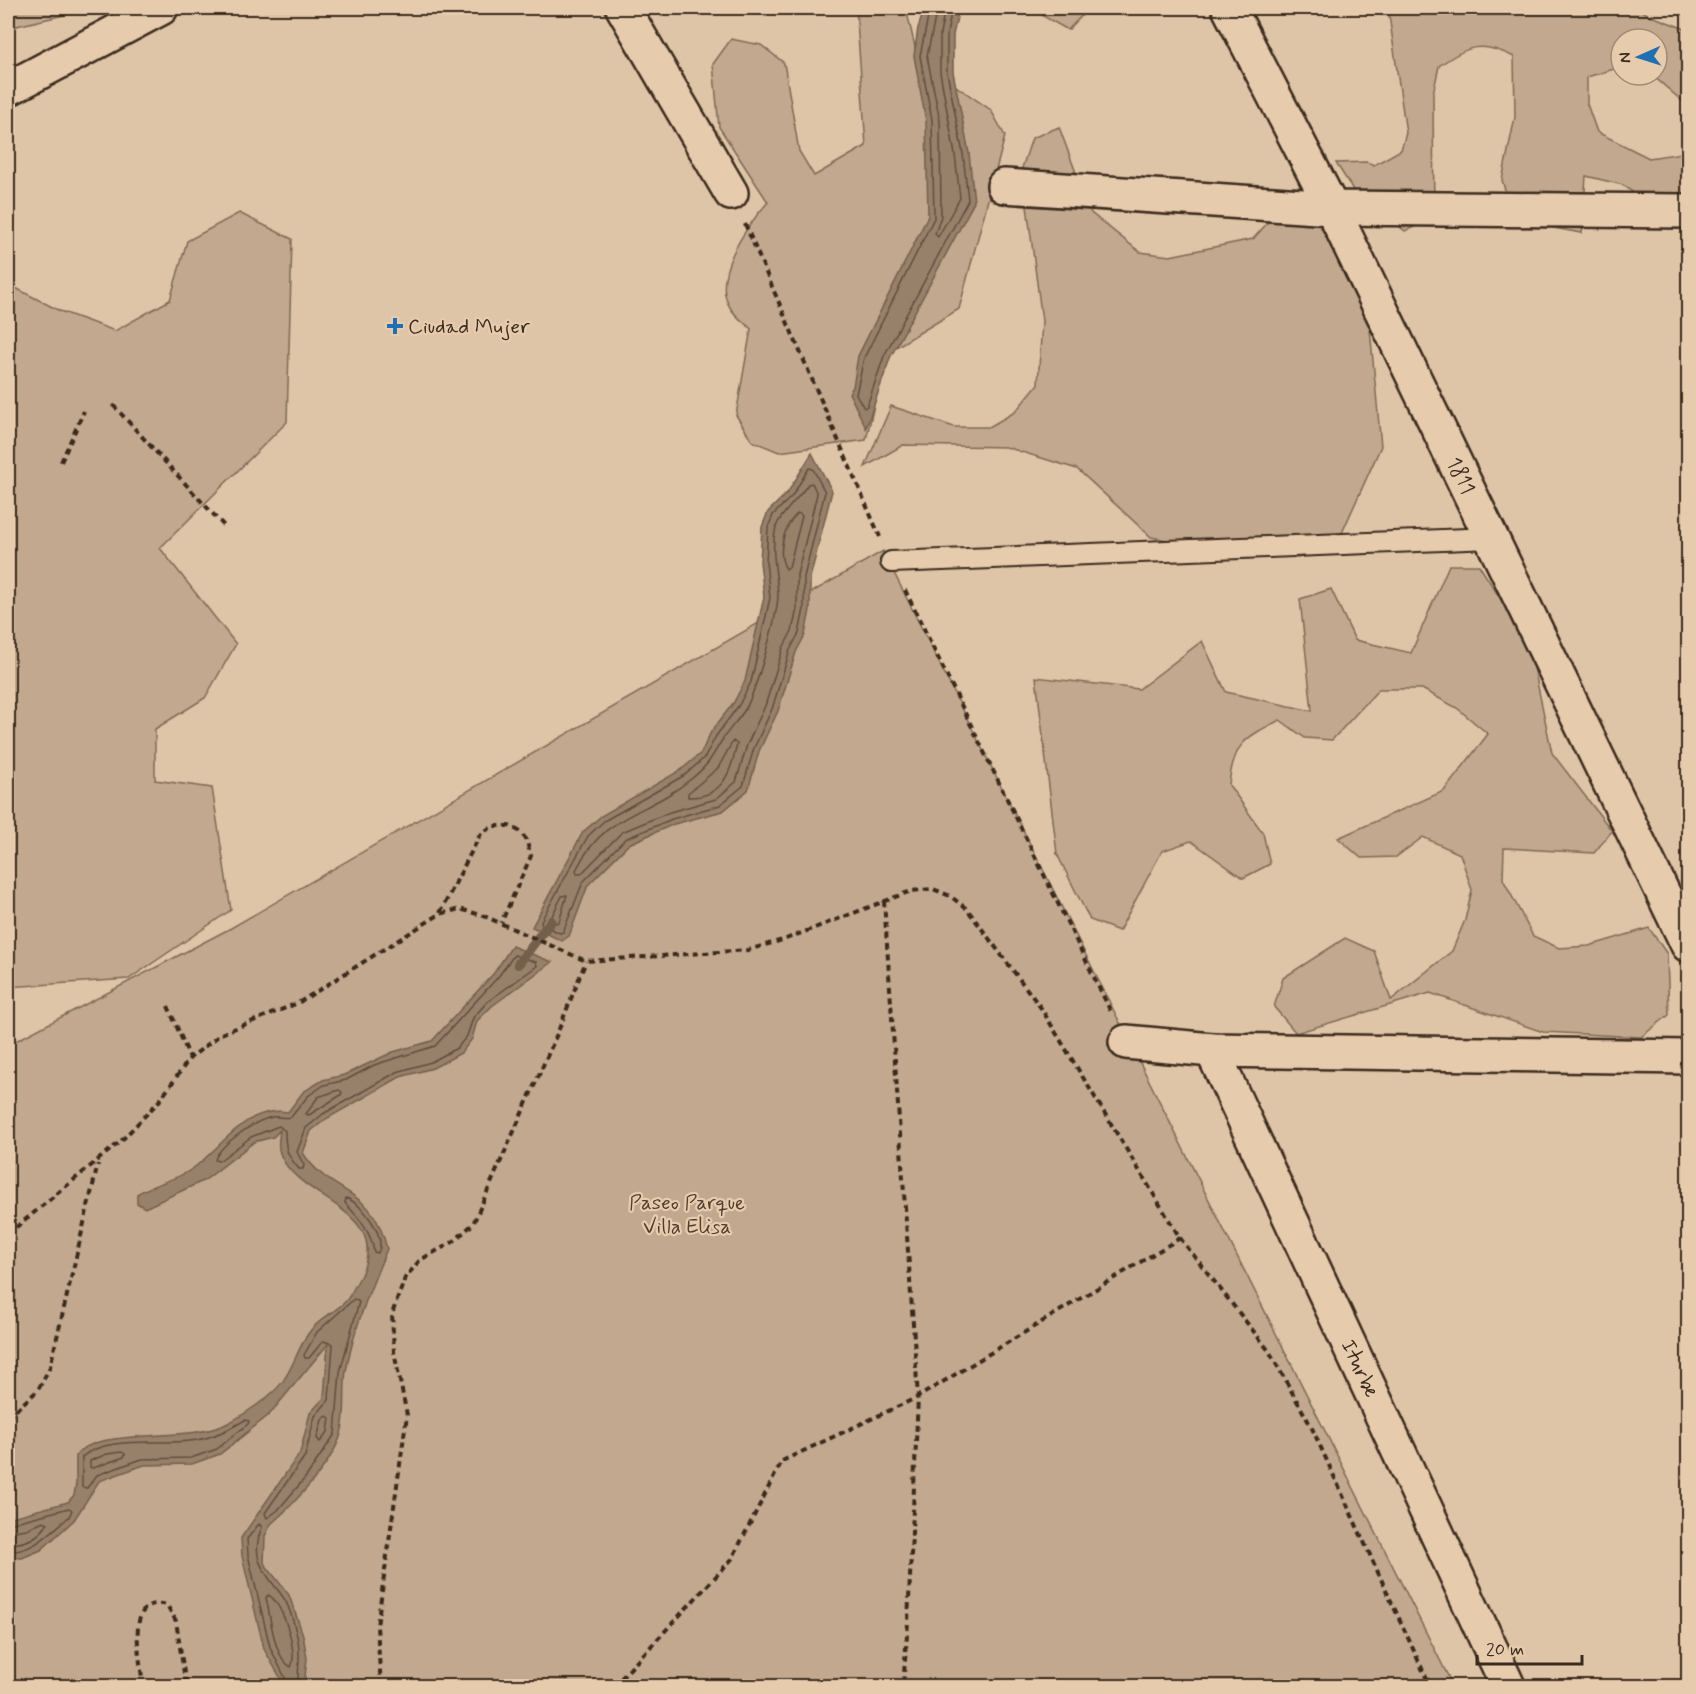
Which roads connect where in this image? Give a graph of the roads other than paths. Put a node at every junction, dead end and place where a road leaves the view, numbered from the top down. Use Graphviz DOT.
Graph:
graph roads {
  1 [pos="161,8"];
  2 [pos="623,8"];
  3 [pos="1229,8"];
  4 [pos="8,89"];
  5 [pos="1004,186"];
  6 [pos="731,193"];
  7 [pos="1332,208"];
  8 [pos="1689,211"];
  9 [pos="1492,538"];
  10 [pos="891,562"];
  11 [pos="1689,945"];
  12 [pos="1126,1042"];
  13 [pos="1212,1050"];
  14 [pos="1689,1057"];
  15 [pos="1508,1686"];
  1 -- 4 [label="street"];
  2 -- 6 [label="street"];
  3 -- 7 [label="street, 1811"];
  5 -- 7 [label="street"];
  7 -- 8 [label="street"];
  7 -- 9 [label="street, 1811"];
  9 -- 10 [label="lane"];
  9 -- 11 [label="street, 1811"];
  12 -- 13 [label="street"];
  13 -- 14 [label="street"];
  13 -- 15 [label="street, Iturbe"];
}
